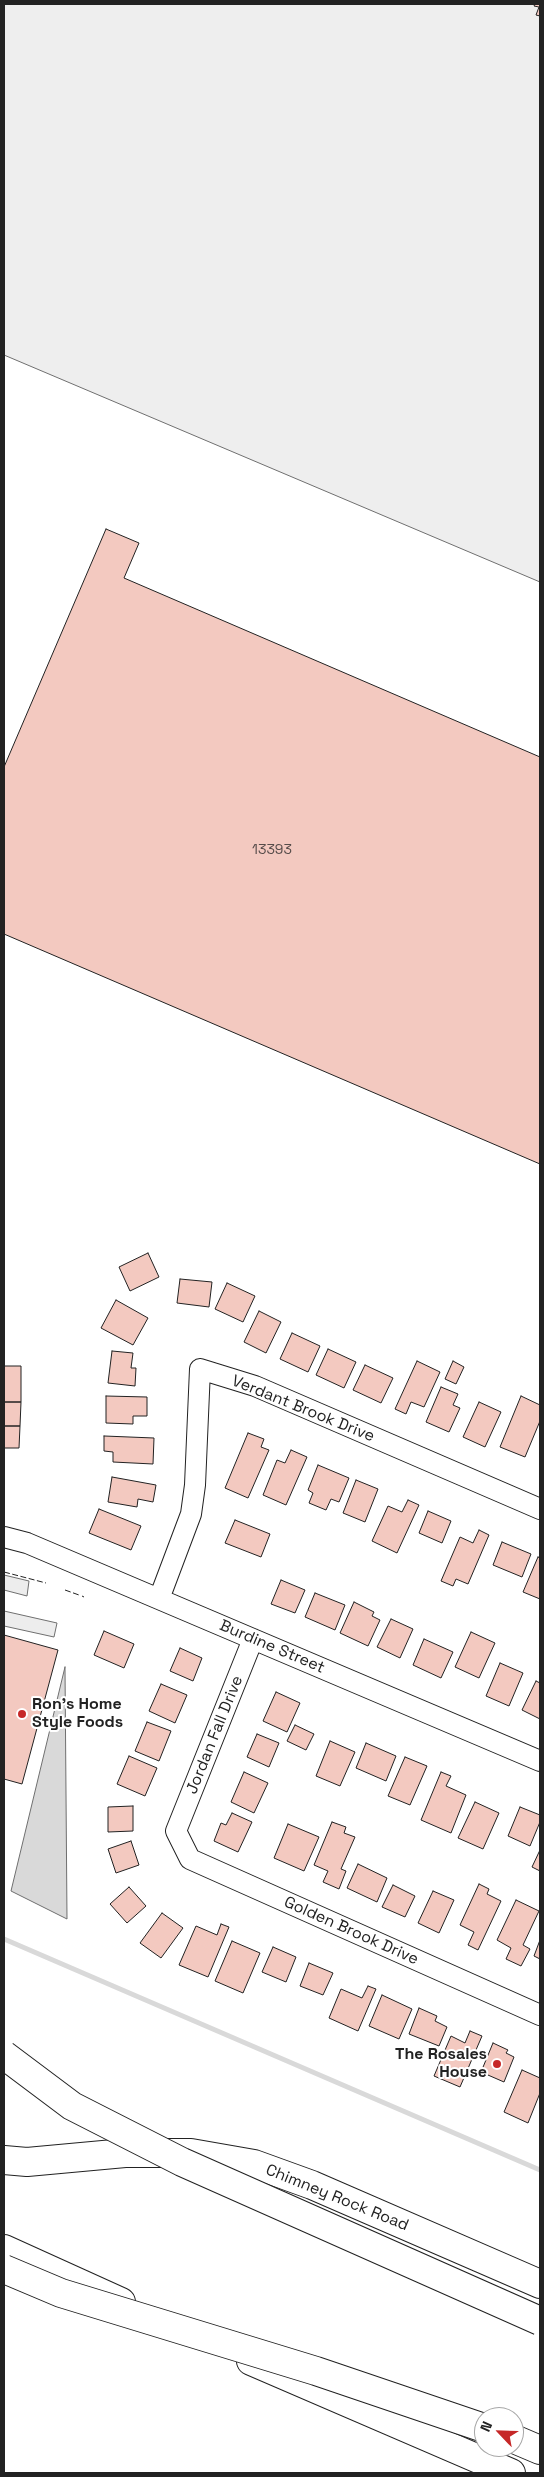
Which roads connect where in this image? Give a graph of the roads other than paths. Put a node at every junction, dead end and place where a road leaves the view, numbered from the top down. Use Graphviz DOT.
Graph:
graph roads {
  1 [pos="540,1509"];
  2 [pos="4,1536"];
  3 [pos="159,1599"];
  4 [pos="253,1639"];
  5 [pos="540,1761"];
  6 [pos="176,1831"];
  7 [pos="540,2015"];
  8 [pos="4,2056"];
  9 [pos="11,2165"];
  10 [pos="4,2249"];
  11 [pos="4,2269"];
  12 [pos="540,2284"];
  13 [pos="540,2321"];
  14 [pos="474,2425"];
  15 [pos="524,2443"];
  16 [pos="540,2450"];
  17 [pos="511,2473"];
  1 -- 3 [label="street, Verdant Brook Drive"];
  2 -- 3 [label="street, Burdine Street"];
  3 -- 4 [label="street, Burdine Street"];
  4 -- 5 [label="street, Burdine Street"];
  4 -- 6 [label="street, Jordan Fall Drive"];
  6 -- 7 [label="street, Golden Brook Drive"];
  8 -- 13 [label="highway, bridge"];
  9 -- 12 [label="highway, Chimney Rock Road"];
  10 -- 17 [label="highway"];
  11 -- 14 [label="highway, bridge"];
  15 -- 16 [label="highway"];
}
